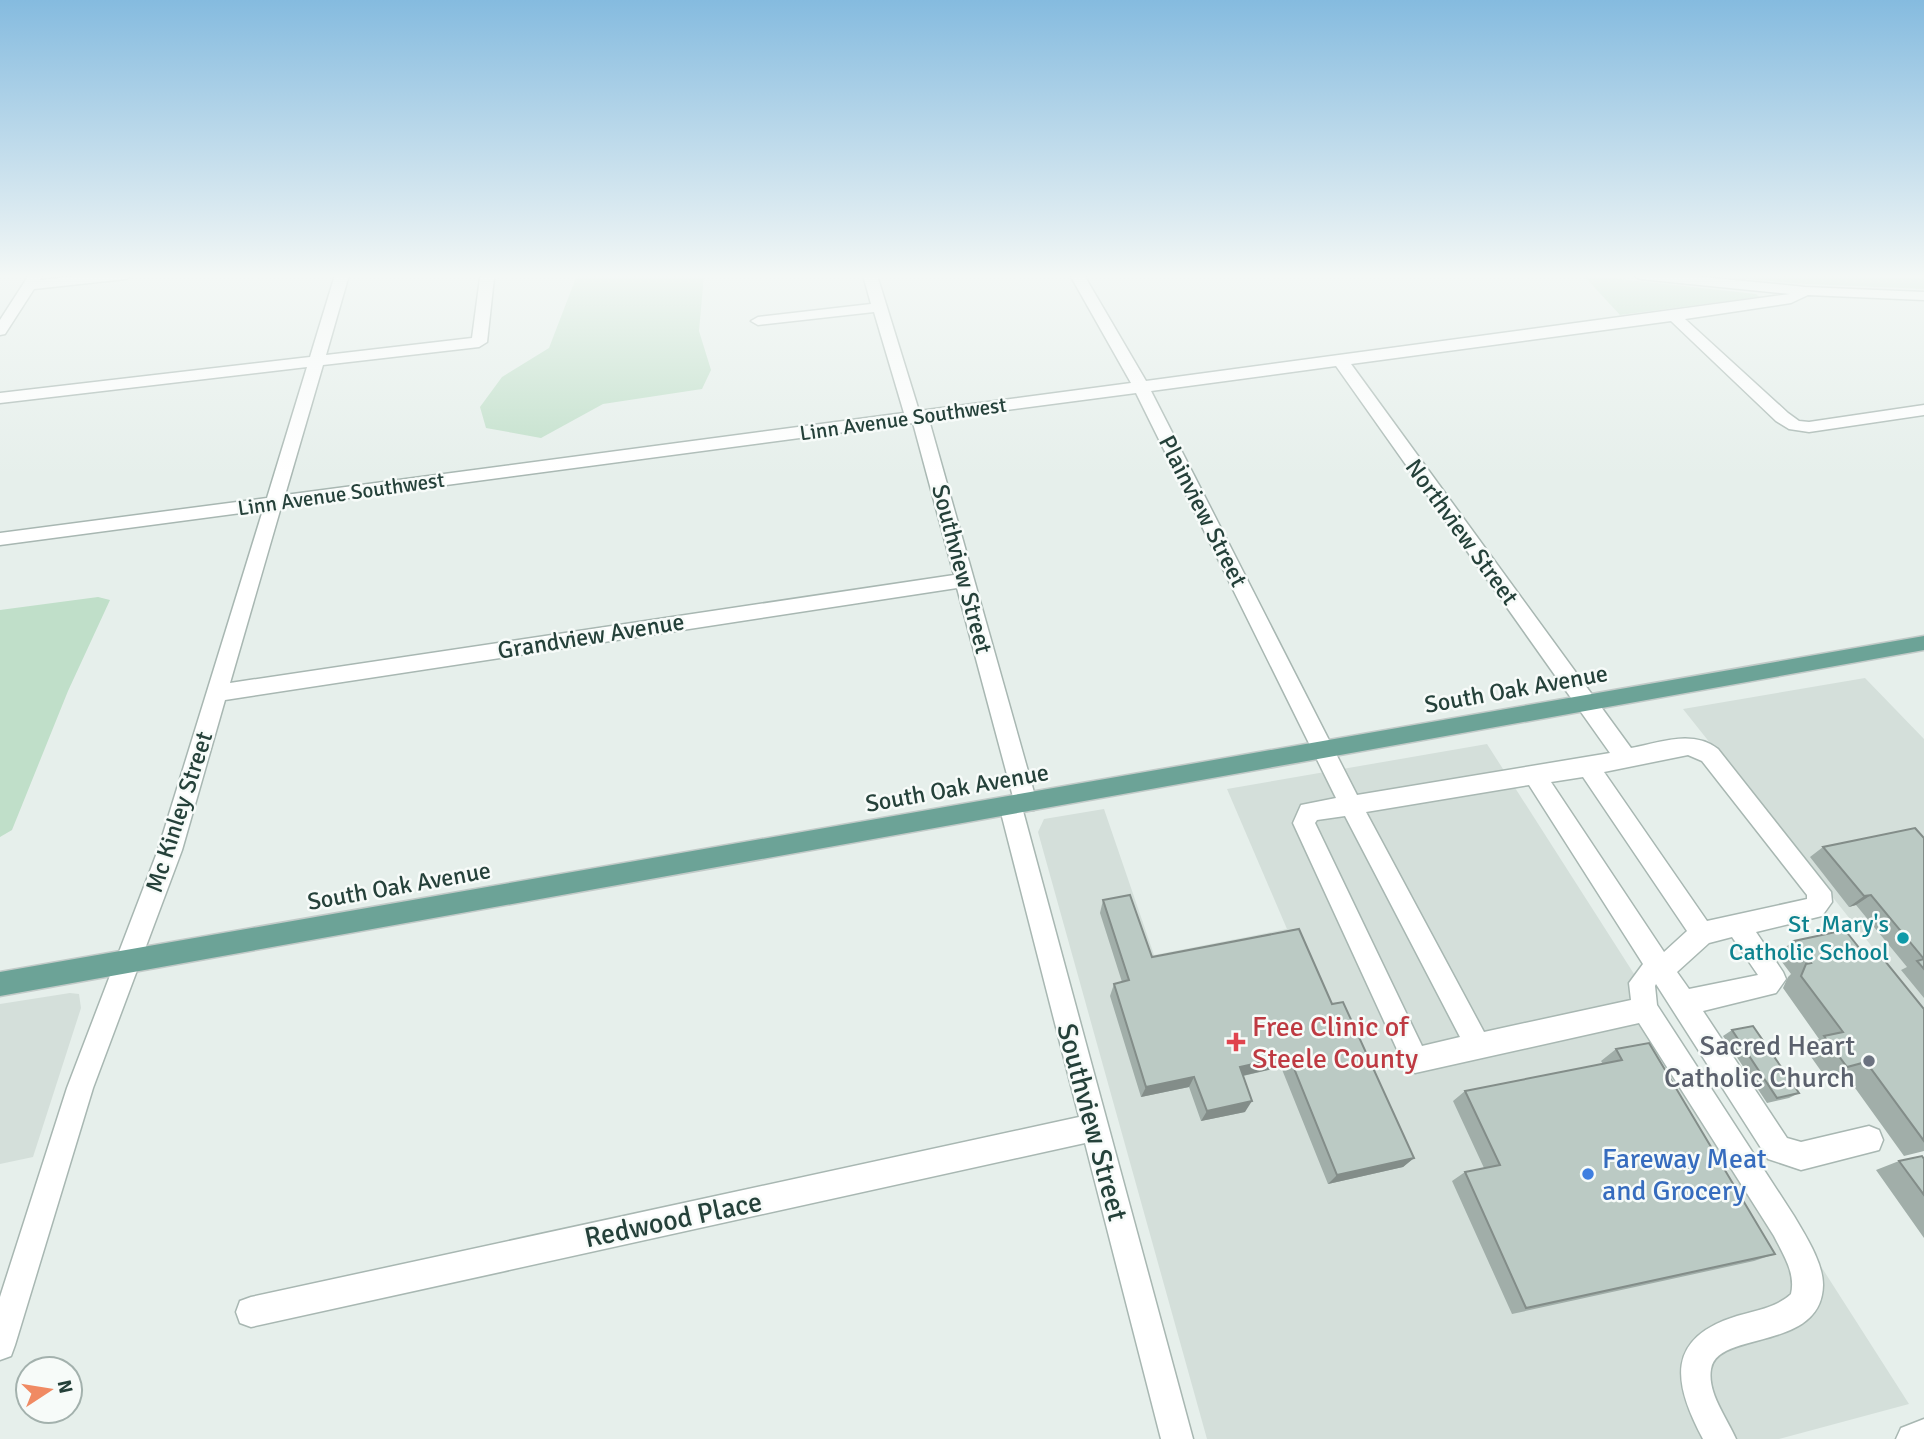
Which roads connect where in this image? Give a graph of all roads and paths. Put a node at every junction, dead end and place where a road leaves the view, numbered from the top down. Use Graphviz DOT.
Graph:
graph roads {
  1 [pos="322,342"];
  2 [pos="478,342"];
  3 [pos="892,342"];
  4 [pos="1115,342"];
  5 [pos="1475,342"];
  6 [pos="1702,342"];
  7 [pos="1340,360"];
  8 [pos="316,361"];
  9 [pos="1141,387"];
  10 [pos="0,398"];
  11 [pos="1924,410"];
  12 [pos="916,417"];
  13 [pos="274,503"];
  14 [pos="0,539"];
  15 [pos="965,580"];
  16 [pos="1924,643"];
  17 [pos="217,693"];
  18 [pos="1585,703"];
  19 [pos="1323,750"];
  20 [pos="1626,758"];
  21 [pos="1588,767"];
  22 [pos="1535,776"];
  23 [pos="1018,804"];
  24 [pos="1351,805"];
  25 [pos="1737,925"];
  26 [pos="1702,933"];
  27 [pos="129,961"];
  28 [pos="1659,966"];
  29 [pos="0,984"];
  30 [pos="1682,1003"];
  31 [pos="1645,1009"];
  32 [pos="1479,1046"];
  33 [pos="1095,1127"];
  34 [pos="1869,1140"];
  35 [pos="251,1312"];
  36 [pos="0,1345"];
  37 [pos="1924,1436"];
  38 [pos="1177,1439"];
  39 [pos="1720,1439"];
  40 [pos="1912,1439"];
  1 -- 8 [label="street, Mc Kinley Street"];
  2 -- 8 [label="street"];
  3 -- 12 [label="street, Southview Street"];
  4 -- 9 [label="street, Plainview Street"];
  5 -- 7 [label="street, Linn Avenue Southwest"];
  6 -- 11 [label="street"];
  7 -- 9 [label="street, Linn Avenue Southwest"];
  7 -- 18 [label="street, Northview Street"];
  8 -- 10 [label="street"];
  8 -- 13 [label="street, Mc Kinley Street"];
  9 -- 12 [label="street, Linn Avenue Southwest"];
  9 -- 19 [label="street, Plainview Street"];
  12 -- 13 [label="street, Linn Avenue Southwest"];
  12 -- 15 [label="street, Southview Street"];
  13 -- 14 [label="street, Linn Avenue Southwest"];
  13 -- 17 [label="street, Mc Kinley Street"];
  15 -- 17 [label="street, Grandview Avenue"];
  15 -- 23 [label="street, Southview Street"];
  16 -- 18 [label="main road, South Oak Avenue"];
  17 -- 27 [label="street, Mc Kinley Street"];
  18 -- 19 [label="main road, South Oak Avenue"];
  18 -- 20 [label="street, Northview Street"];
  19 -- 23 [label="main road, South Oak Avenue"];
  19 -- 24 [label="street, Plainview Street"];
  20 -- 21 [label="street"];
  20 -- 25 [label="street"];
  21 -- 22 [label="street"];
  21 -- 26 [label="street"];
  22 -- 24 [label="street"];
  22 -- 28 [label="street"];
  23 -- 27 [label="main road, South Oak Avenue"];
  23 -- 33 [label="street, Southview Street"];
  24 -- 32 [label="street, Plainview Street"];
  24 -- 32 [label="street"];
  25 -- 26 [label="street"];
  25 -- 30 [label="street"];
  26 -- 28 [label="street"];
  27 -- 29 [label="main road, South Oak Avenue"];
  27 -- 36 [label="street, Mc Kinley Street"];
  28 -- 30 [label="street"];
  28 -- 31 [label="street"];
  30 -- 34 [label="street"];
  31 -- 32 [label="street"];
  31 -- 39 [label="street"];
  33 -- 35 [label="street, Redwood Place"];
  33 -- 38 [label="street, Southview Street"];
  37 -- 40 [label="street"];
}
